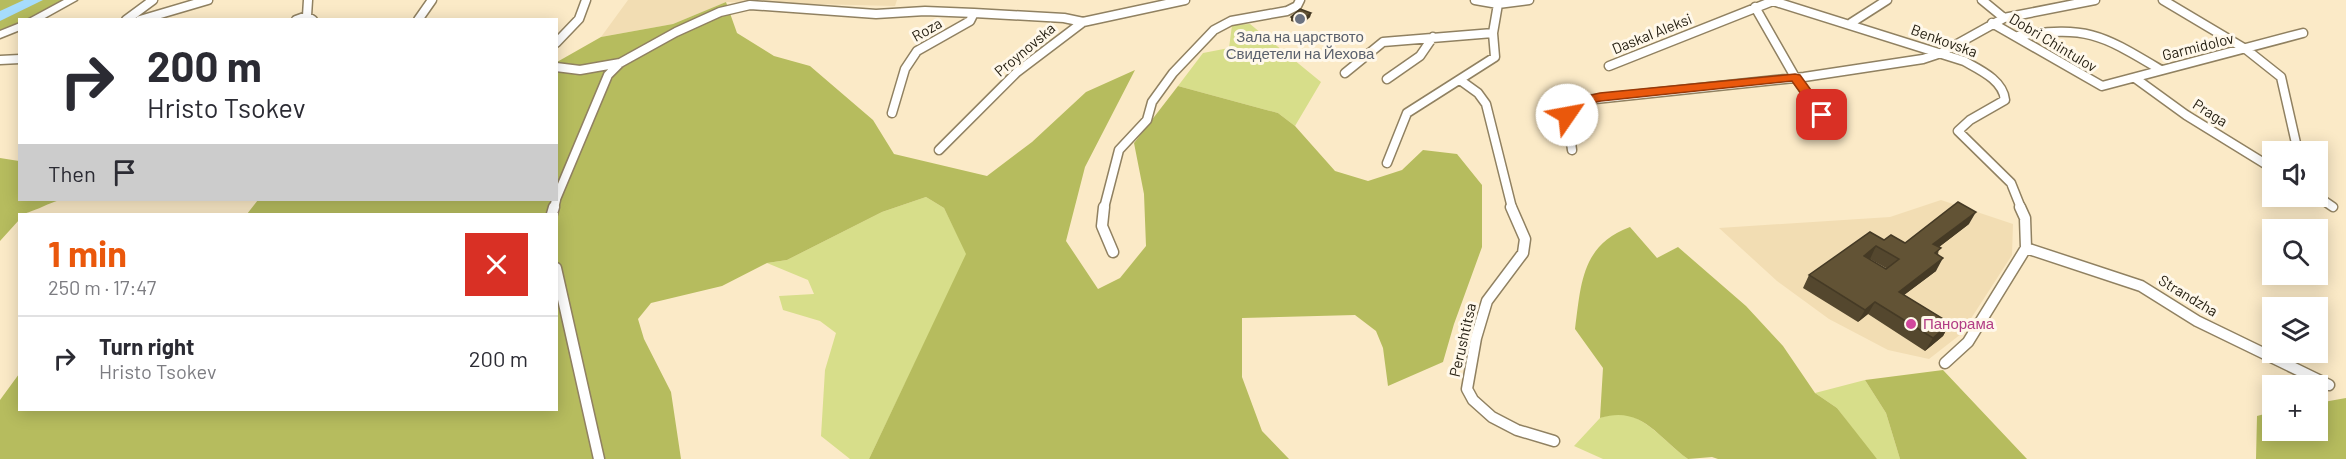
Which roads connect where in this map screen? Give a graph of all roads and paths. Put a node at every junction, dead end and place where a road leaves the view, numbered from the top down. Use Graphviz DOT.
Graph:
graph roads {
  1 [pos="72,0"];
  2 [pos="153,0"];
  3 [pos="208,0"];
  4 [pos="308,0"];
  5 [pos="432,0"];
  6 [pos="586,0"];
  7 [pos="929,0"];
  8 [pos="1185,0"];
  9 [pos="1300,0"];
  10 [pos="1475,0"];
  11 [pos="1529,0"];
  12 [pos="1887,0"];
  13 [pos="1982,0"];
  14 [pos="2095,0"];
  15 [pos="2163,0"];
  16 [pos="1773,1"];
  17 [pos="1498,4"];
  18 [pos="1755,7"];
  19 [pos="925,11"];
  20 [pos="974,13"];
  21 [pos="36,18"];
  22 [pos="129,18"];
  23 [pos="147,18"];
  24 [pos="310,18"];
  25 [pos="419,18"];
  26 [pos="2004,18"];
  27 [pos="1083,22"];
  28 [pos="1851,23"];
  29 [pos="1992,23"];
  30 [pos="18,27"];
  31 [pos="1493,33"];
  32 [pos="2303,33"];
  33 [pos="0,35"];
  34 [pos="2018,36"];
  35 [pos="1433,37"];
  36 [pos="558,41"];
  37 [pos="2247,50"];
  38 [pos="1941,52"];
  39 [pos="18,59"];
  40 [pos="0,60"];
  41 [pos="620,63"];
  42 [pos="1609,66"];
  43 [pos="558,67"];
  44 [pos="2162,70"];
  45 [pos="1345,73"];
  46 [pos="1795,77"];
  47 [pos="2135,78"];
  48 [pos="1387,79"];
  49 [pos="1460,80"];
  50 [pos="2099,86"];
  51 [pos="892,113"];
  52 [pos="1836,134"];
  53 [pos="2296,141"];
  54 [pos="939,150"];
  55 [pos="1572,150"];
  56 [pos="2262,162"];
  57 [pos="1387,163"];
  58 [pos="558,194"];
  59 [pos="2328,204"];
  60 [pos="2333,207"];
  61 [pos="2026,248"];
  62 [pos="1113,252"];
  63 [pos="558,277"];
  64 [pos="1945,363"];
  65 [pos="2330,385"];
  66 [pos="1554,441"];
  67 [pos="599,459"];
  1 -- 21 [label="main road"];
  2 -- 22 [label="street"];
  3 -- 23 [label="street"];
  4 -- 24 [label="street"];
  5 -- 25 [label="street"];
  6 -- 36 [label="street"];
  7 -- 19 [label="street"];
  8 -- 27 [label="street, Proynovska"];
  9 -- 62 [label="street"];
  10 -- 17 [label="street"];
  11 -- 17 [label="street"];
  12 -- 28 [label="street"];
  13 -- 26 [label="street, Dobri Chintulov"];
  14 -- 26 [label="street"];
  15 -- 37 [label="street"];
  16 -- 18 [label="street, Daskal Aleksi"];
  16 -- 28 [label="street, Benkovska"];
  17 -- 31 [label="street"];
  18 -- 42 [label="street, Daskal Aleksi"];
  18 -- 46 [label="street"];
  19 -- 20 [label="street"];
  19 -- 41 [label="street"];
  20 -- 27 [label="street"];
  20 -- 51 [label="street, Roza"];
  26 -- 29 [label="street"];
  27 -- 54 [label="street, Proynovska"];
  28 -- 38 [label="street, Benkovska"];
  29 -- 34 [label="street, Dobri Chintulov"];
  29 -- 38 [label="street"];
  30 -- 33 [label="main road"];
  31 -- 35 [label="street"];
  31 -- 49 [label="street"];
  32 -- 37 [label="street, Garmidolov"];
  34 -- 44 [label="street"];
  34 -- 50 [label="street, Dobri Chintulov"];
  35 -- 45 [label="street"];
  35 -- 48 [label="street"];
  37 -- 44 [label="street, Garmidolov"];
  37 -- 53 [label="street"];
  38 -- 46 [label="street"];
  38 -- 61 [label="street, Benkovska"];
  39 -- 40 [label="street"];
  41 -- 43 [label="street"];
  41 -- 58 [label="street"];
  44 -- 47 [label="street, Garmidolov"];
  46 -- 52 [label="street"];
  46 -- 55 [label="street"];
  47 -- 50 [label="street, Garmidolov"];
  47 -- 56 [label="street, Praga"];
  49 -- 57 [label="street"];
  49 -- 66 [label="street, Perushtitsa"];
  59 -- 60 [label="street"];
  61 -- 64 [label="street"];
  61 -- 65 [label="street, Strandzha"];
  63 -- 67 [label="street"];
}
